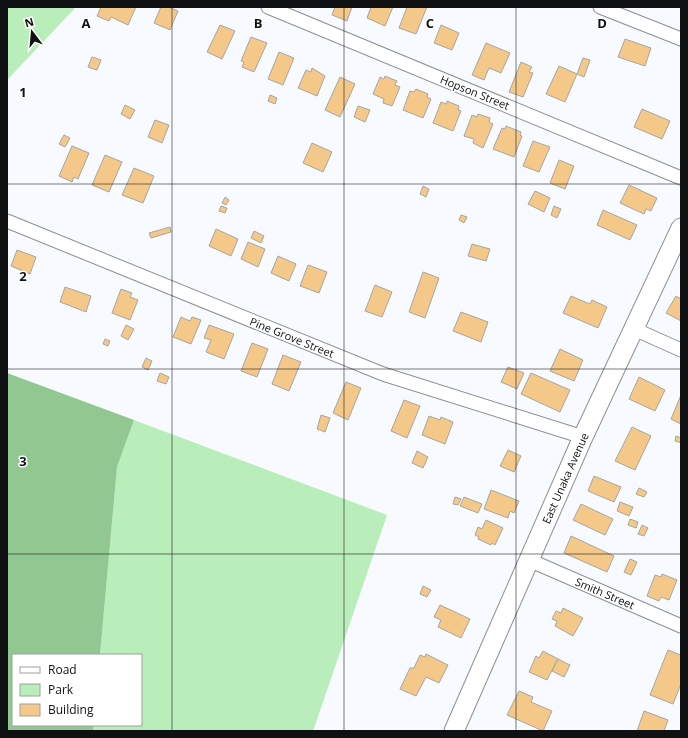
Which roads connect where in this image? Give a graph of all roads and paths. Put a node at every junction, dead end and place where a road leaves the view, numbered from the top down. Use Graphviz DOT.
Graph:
graph roads {
  1 [pos="268,7"];
  2 [pos="600,7"];
  3 [pos="681,40"];
  4 [pos="681,178"];
  5 [pos="7,221"];
  6 [pos="681,228"];
  7 [pos="634,329"];
  8 [pos="681,350"];
  9 [pos="583,437"];
  10 [pos="529,560"];
  11 [pos="681,626"];
  12 [pos="454,731"];
  1 -- 4 [label="street, Hopson Street"];
  2 -- 3 [label="street"];
  5 -- 9 [label="street, Pine Grove Street"];
  6 -- 7 [label="main road, East Unaka Avenue"];
  7 -- 8 [label="street"];
  7 -- 9 [label="main road, East Unaka Avenue"];
  9 -- 10 [label="main road, East Unaka Avenue"];
  10 -- 11 [label="street, Smith Street"];
  10 -- 12 [label="main road, East Unaka Avenue"];
}
